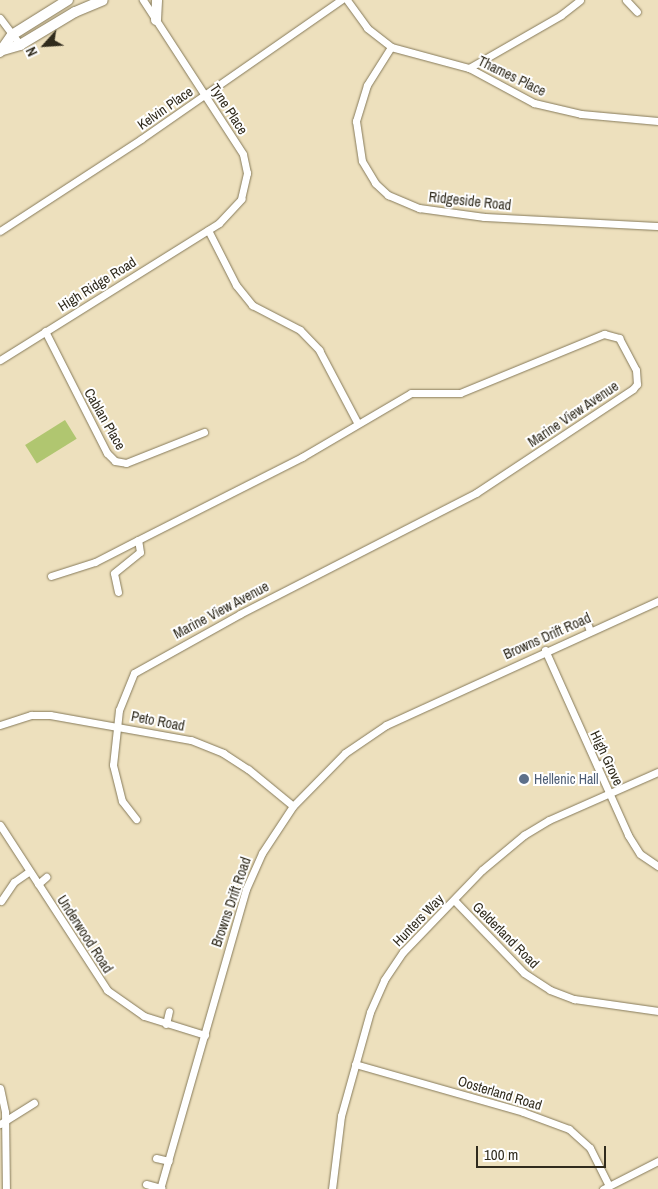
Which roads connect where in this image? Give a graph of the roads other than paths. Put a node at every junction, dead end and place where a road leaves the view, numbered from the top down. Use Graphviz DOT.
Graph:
graph roads {
  1 [pos="68,0"];
  2 [pos="103,0"];
  3 [pos="143,0"];
  4 [pos="157,0"];
  5 [pos="341,0"];
  6 [pos="626,0"];
  7 [pos="350,1"];
  8 [pos="580,1"];
  9 [pos="75,12"];
  10 [pos="637,12"];
  11 [pos="0,18"];
  12 [pos="156,20"];
  13 [pos="36,21"];
  14 [pos="42,32"];
  15 [pos="12,35"];
  16 [pos="20,46"];
  17 [pos="391,47"];
  18 [pos="2,51"];
  19 [pos="469,68"];
  20 [pos="205,95"];
  21 [pos="658,121"];
  22 [pos="658,226"];
  23 [pos="208,230"];
  24 [pos="0,232"];
  25 [pos="45,330"];
  26 [pos="0,360"];
  27 [pos="357,422"];
  28 [pos="204,432"];
  29 [pos="138,540"];
  30 [pos="51,576"];
  31 [pos="118,592"];
  32 [pos="658,601"];
  33 [pos="586,620"];
  34 [pos="590,631"];
  35 [pos="545,650"];
  36 [pos="0,725"];
  37 [pos="118,726"];
  38 [pos="609,760"];
  39 [pos="596,765"];
  40 [pos="658,772"];
  41 [pos="609,793"];
  42 [pos="293,806"];
  43 [pos="136,818"];
  44 [pos="0,825"];
  45 [pos="658,866"];
  46 [pos="30,871"];
  47 [pos="46,877"];
  48 [pos="38,884"];
  49 [pos="454,900"];
  50 [pos="1,901"];
  51 [pos="170,1011"];
  52 [pos="658,1011"];
  53 [pos="166,1024"];
  54 [pos="205,1035"];
  55 [pos="355,1064"];
  56 [pos="0,1088"];
  57 [pos="34,1102"];
  58 [pos="3,1123"];
  59 [pos="156,1158"];
  60 [pos="658,1161"];
  61 [pos="169,1162"];
  62 [pos="146,1184"];
  63 [pos="606,1187"];
  64 [pos="6,1189"];
  65 [pos="160,1189"];
  66 [pos="332,1189"];
  1 -- 9 [label="main road"];
  1 -- 13 [label="main road"];
  2 -- 9 [label="main road"];
  3 -- 12 [label="street, Tyne Place"];
  4 -- 12 [label="main road"];
  5 -- 20 [label="street, Kelvin Place"];
  6 -- 10 [label="street"];
  7 -- 17 [label="street, Thames Place"];
  8 -- 19 [label="street"];
  9 -- 14 [label="main road"];
  11 -- 15 [label="street"];
  12 -- 20 [label="street, Tyne Place"];
  13 -- 14 [label="main road"];
  13 -- 15 [label="main road"];
  14 -- 16 [label="main road"];
  15 -- 16 [label="street"];
  15 -- 18 [label="main road"];
  16 -- 18 [label="main road"];
  17 -- 19 [label="street, Thames Place"];
  17 -- 22 [label="street, Ridgeside Road"];
  19 -- 21 [label="street, Thames Place"];
  20 -- 23 [label="street, Tyne Place"];
  20 -- 24 [label="street, Kelvin Place"];
  23 -- 25 [label="street, High Ridge Road"];
  23 -- 27 [label="street"];
  25 -- 26 [label="street, High Ridge Road"];
  25 -- 28 [label="street, Cablan Place"];
  27 -- 29 [label="street, Marine View Avenue"];
  27 -- 37 [label="street, Marine View Avenue"];
  29 -- 30 [label="street, Marine View Avenue"];
  29 -- 31 [label="street"];
  32 -- 34 [label="street, Browns Drift Road"];
  33 -- 34 [label="street"];
  34 -- 35 [label="street, Browns Drift Road"];
  35 -- 39 [label="street, High Grove"];
  35 -- 42 [label="street, Browns Drift Road"];
  36 -- 37 [label="street, Peto Road"];
  37 -- 42 [label="street, Peto Road"];
  37 -- 43 [label="street"];
  38 -- 39 [label="street"];
  39 -- 41 [label="street, High Grove"];
  40 -- 41 [label="street, Hunters Way"];
  41 -- 45 [label="street, High Grove"];
  41 -- 49 [label="street, Hunters Way"];
  42 -- 54 [label="street, Browns Drift Road"];
  44 -- 46 [label="street, Underwood Road"];
  46 -- 48 [label="street, Underwood Road"];
  46 -- 50 [label="street"];
  47 -- 48 [label="street"];
  48 -- 53 [label="street, Underwood Road"];
  49 -- 52 [label="street, Gelderland Road"];
  49 -- 55 [label="street, Hunters Way"];
  51 -- 53 [label="street"];
  53 -- 54 [label="street, Underwood Road"];
  54 -- 61 [label="street, Browns Drift Road"];
  55 -- 63 [label="street, Oosterland Road"];
  55 -- 66 [label="street, Hunters Way"];
  56 -- 58 [label="street"];
  57 -- 58 [label="street"];
  58 -- 64 [label="street"];
  59 -- 61 [label="street"];
  60 -- 63 [label="street"];
  61 -- 65 [label="street, Browns Drift Road"];
  62 -- 65 [label="street"];
}
